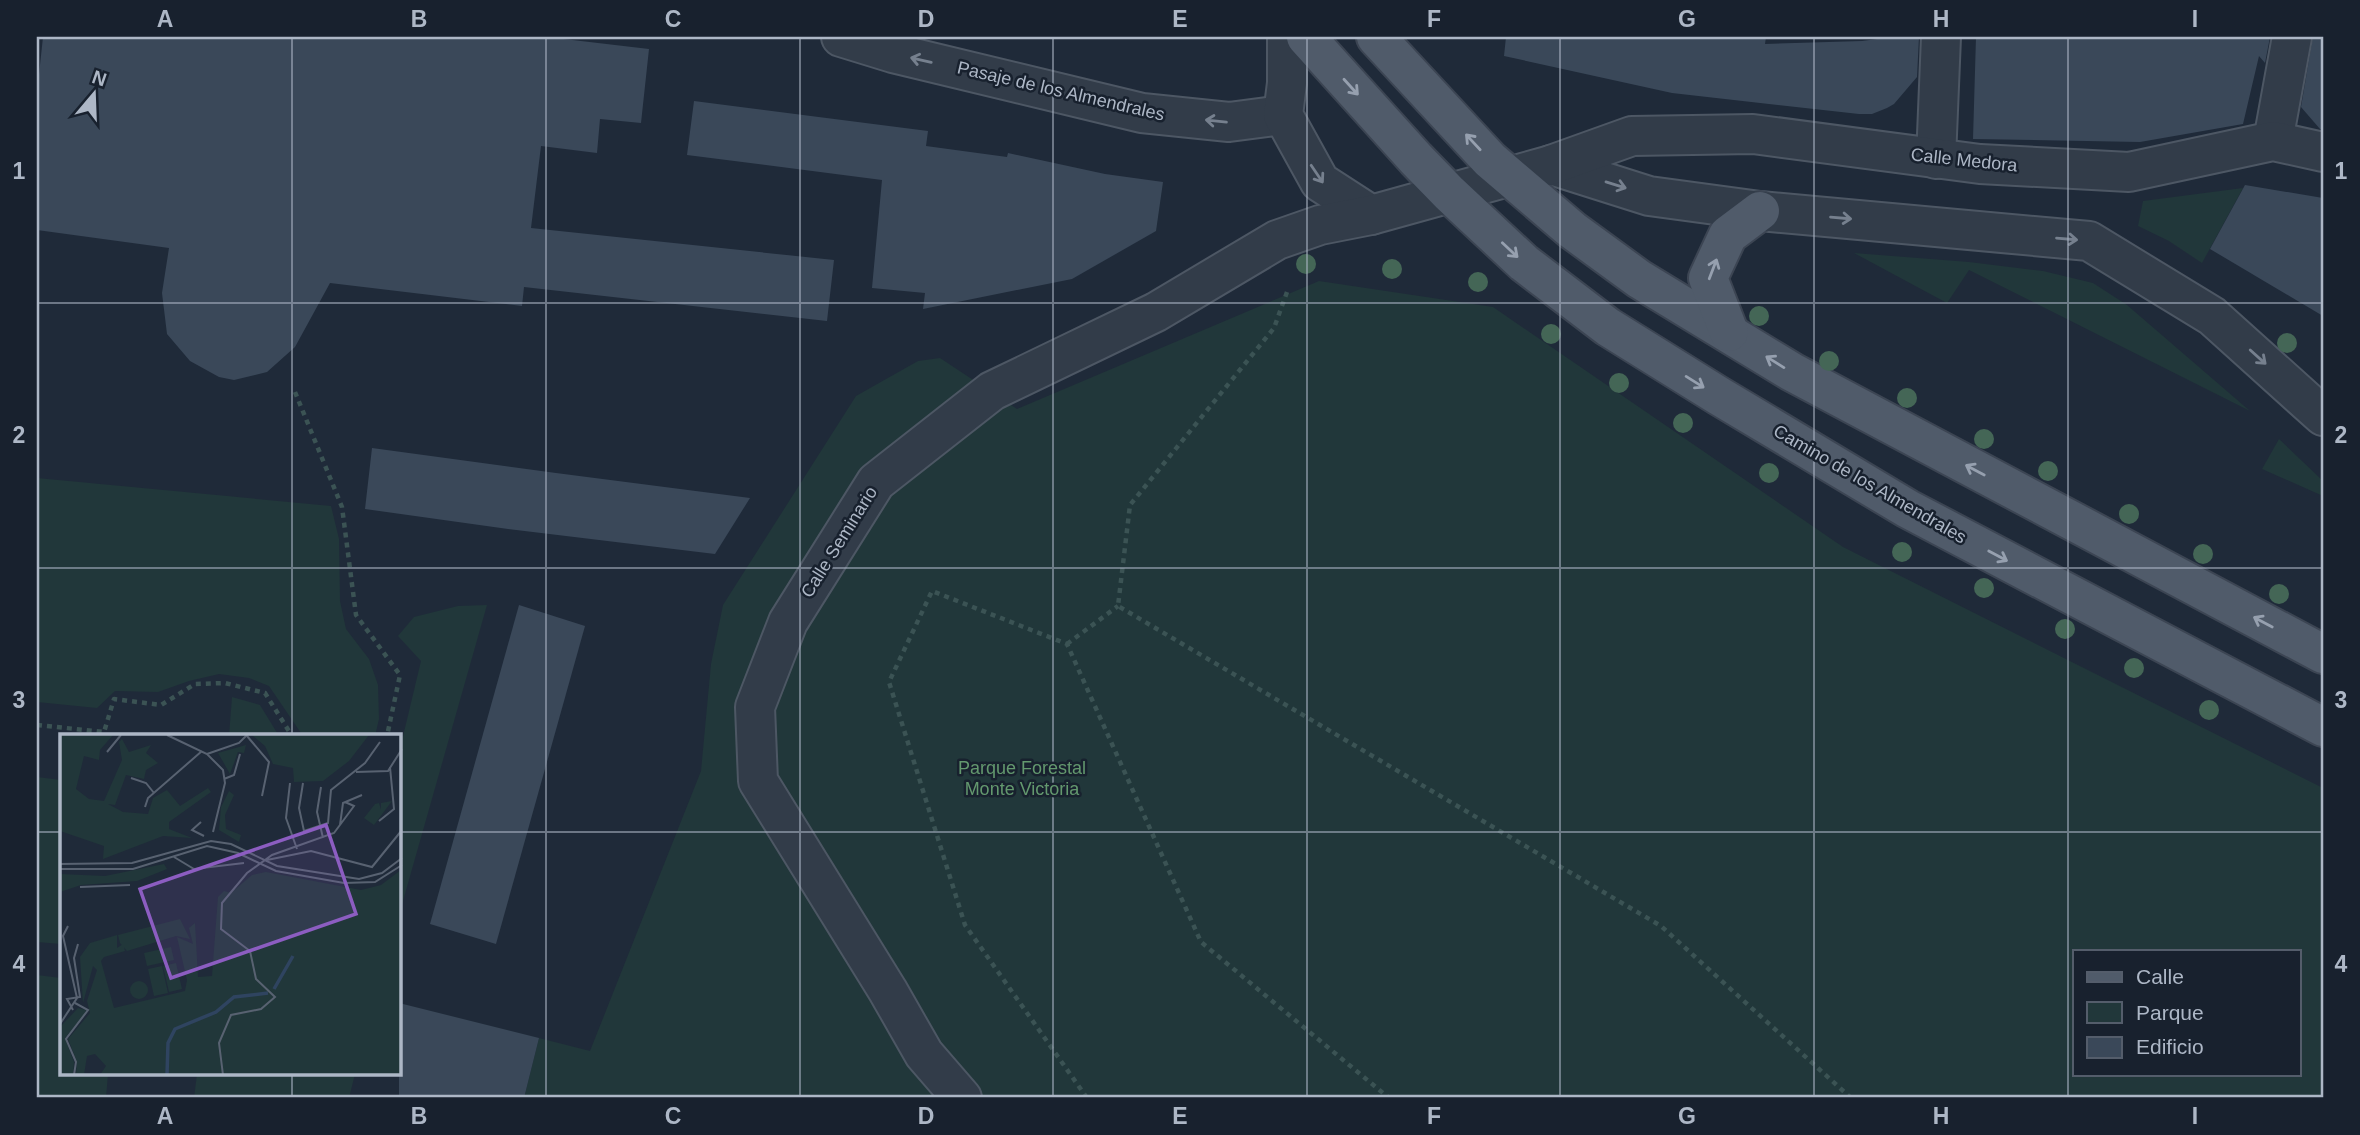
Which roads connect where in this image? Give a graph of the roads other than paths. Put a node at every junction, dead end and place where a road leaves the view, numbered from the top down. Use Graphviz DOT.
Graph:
graph roads {
  1 [pos="841,37"];
  2 [pos="1287,37"];
  3 [pos="1306,37"];
  4 [pos="1376,37"];
  5 [pos="1941,37"];
  6 [pos="2292,37"];
  7 [pos="1283,115"];
  8 [pos="2273,141"];
  9 [pos="2323,152"];
  10 [pos="1936,159"];
  11 [pos="1551,165"];
  12 [pos="1510,176"];
  13 [pos="1449,192"];
  14 [pos="1760,211"];
  15 [pos="1371,215"];
  16 [pos="1728,332"];
  17 [pos="2323,416"];
  18 [pos="2323,654"];
  19 [pos="2323,727"];
  20 [pos="962,1098"];
  7 -- 1 [label="street, Pasaje de los Almendrales, one-way"];
  2 -- 7 [label="street"];
  3 -- 13 [label="main road, Camino de los Almendrales, one-way"];
  12 -- 4 [label="main road, one-way"];
  5 -- 10 [label="street"];
  6 -- 8 [label="street"];
  7 -- 15 [label="street, one-way"];
  8 -- 9 [label="street"];
  8 -- 10 [label="street, Calle Medora"];
  10 -- 11 [label="street, Calle Medora"];
  11 -- 12 [label="street"];
  11 -- 14 [label="street, one-way"];
  12 -- 13 [label="street"];
  12 -- 16 [label="main road"];
  13 -- 15 [label="street"];
  13 -- 19 [label="main road, Camino de los Almendrales, one-way"];
  16 -- 14 [label="main road, one-way"];
  14 -- 17 [label="street, one-way"];
  15 -- 20 [label="street, Calle Seminario"];
  18 -- 16 [label="main road, one-way"];
}
